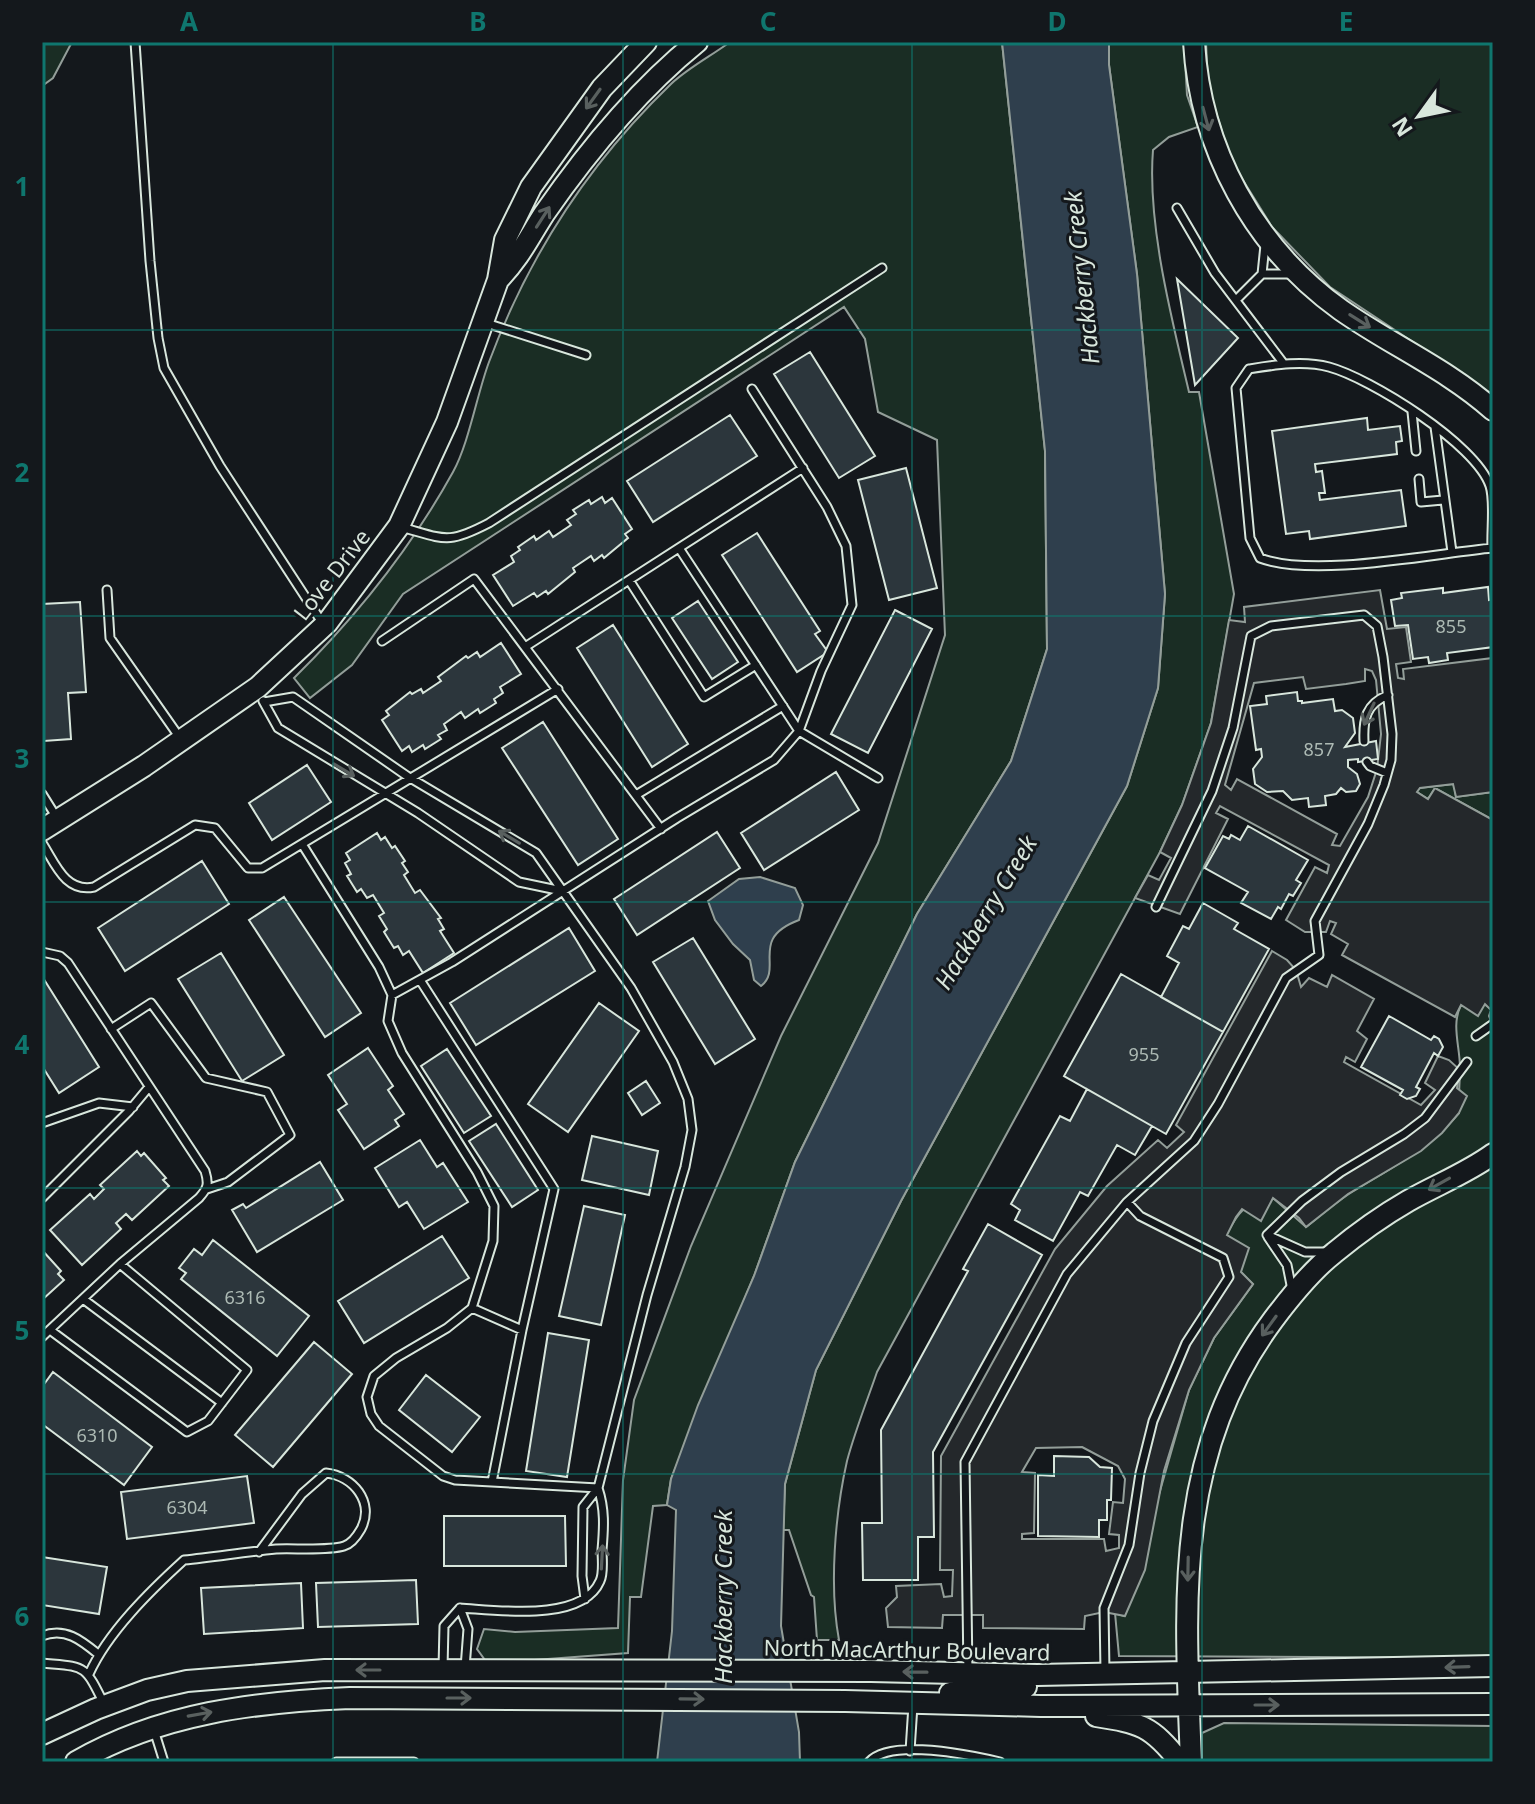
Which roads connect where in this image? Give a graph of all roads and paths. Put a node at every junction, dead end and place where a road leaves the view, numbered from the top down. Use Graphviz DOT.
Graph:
graph roads {
  1 [pos="135,42"];
  2 [pos="646,42"];
  3 [pos="697,42"];
  4 [pos="1194,42"];
  5 [pos="1177,208"];
  6 [pos="1265,236"];
  7 [pos="882,268"];
  8 [pos="1262,274"];
  9 [pos="1301,275"];
  10 [pos="498,280"];
  11 [pos="1236,300"];
  12 [pos="484,322"];
  13 [pos="586,355"];
  14 [pos="1284,364"];
  15 [pos="752,389"];
  16 [pos="1493,410"];
  17 [pos="1412,412"];
  18 [pos="1435,427"];
  19 [pos="1416,451"];
  20 [pos="803,468"];
  21 [pos="1419,479"];
  22 [pos="1443,500"];
  23 [pos="399,526"];
  24 [pos="679,548"];
  25 [pos="1492,548"];
  26 [pos="1452,552"];
  27 [pos="629,580"];
  28 [pos="107,590"];
  29 [pos="324,626"];
  30 [pos="382,641"];
  31 [pos="525,647"];
  32 [pos="756,665"];
  33 [pos="558,689"];
  34 [pos="1388,695"];
  35 [pos="258,697"];
  36 [pos="783,706"];
  37 [pos="799,731"];
  38 [pos="181,740"];
  39 [pos="1364,741"];
  40 [pos="1367,762"];
  41 [pos="1387,773"];
  42 [pos="411,778"];
  43 [pos="878,778"];
  44 [pos="42,794"];
  45 [pos="384,794"];
  46 [pos="636,795"];
  47 [pos="50,825"];
  48 [pos="661,829"];
  49 [pos="42,843"];
  50 [pos="302,844"];
  51 [pos="562,891"];
  52 [pos="1156,907"];
  53 [pos="42,952"];
  54 [pos="420,980"];
  55 [pos="392,995"];
  56 [pos="1493,1024"];
  57 [pos="111,1029"];
  58 [pos="1476,1036"];
  59 [pos="1467,1062"];
  60 [pos="149,1087"];
  61 [pos="133,1107"];
  62 [pos="42,1123"];
  63 [pos="1493,1154"];
  64 [pos="207,1189"];
  65 [pos="42,1198"];
  66 [pos="1127,1202"];
  67 [pos="1267,1235"];
  68 [pos="1339,1249"];
  69 [pos="120,1264"];
  70 [pos="1292,1296"];
  71 [pos="83,1299"];
  72 [pos="472,1308"];
  73 [pos="50,1330"];
  74 [pos="522,1330"];
  75 [pos="42,1337"];
  76 [pos="222,1403"];
  77 [pos="492,1482"];
  78 [pos="598,1488"];
  79 [pos="259,1552"];
  80 [pos="585,1599"];
  81 [pos="460,1608"];
  82 [pos="42,1636"];
  83 [pos="98,1654"];
  84 [pos="42,1663"];
  85 [pos="1493,1666"];
  86 [pos="443,1670"];
  87 [pos="465,1670"];
  88 [pos="968,1673"];
  89 [pos="1189,1673"];
  90 [pos="89,1674"];
  91 [pos="1106,1674"];
  92 [pos="913,1703"];
  93 [pos="1493,1704"];
  94 [pos="105,1706"];
  95 [pos="1041,1706"];
  96 [pos="1189,1706"];
  97 [pos="153,1728"];
  98 [pos="42,1734"];
  99 [pos="910,1751"];
  100 [pos="76,1762"];
  101 [pos="164,1762"];
  102 [pos="336,1762"];
  103 [pos="414,1762"];
  104 [pos="869,1762"];
  105 [pos="1000,1762"];
  106 [pos="1180,1762"];
  107 [pos="1191,1762"];
  1 -- 29 [label="lane"];
  2 -- 10 [label="main road, Love Drive, one-way"];
  10 -- 3 [label="main road, Love Drive, one-way"];
  4 -- 6 [label="main road, one-way"];
  5 -- 11 [label="lane"];
  6 -- 8 [label="lane"];
  6 -- 9 [label="main road"];
  7 -- 23 [label="lane"];
  8 -- 9 [label="lane"];
  8 -- 11 [label="lane"];
  9 -- 16 [label="main road, one-way"];
  10 -- 12 [label="main road, Love Drive"];
  11 -- 14 [label="lane"];
  12 -- 13 [label="lane"];
  12 -- 23 [label="main road, Love Drive"];
  14 -- 17 [label="lane"];
  14 -- 26 [label="lane"];
  15 -- 20 [label="lane"];
  17 -- 18 [label="lane"];
  17 -- 19 [label="lane"];
  18 -- 22 [label="lane"];
  18 -- 25 [label="lane"];
  20 -- 24 [label="lane"];
  20 -- 37 [label="lane"];
  21 -- 22 [label="lane"];
  22 -- 26 [label="lane"];
  23 -- 29 [label="main road, Love Drive"];
  24 -- 27 [label="lane"];
  24 -- 32 [label="lane"];
  25 -- 26 [label="lane"];
  27 -- 31 [label="lane"];
  27 -- 32 [label="lane"];
  28 -- 38 [label="lane"];
  29 -- 35 [label="main road, Love Drive"];
  30 -- 31 [label="lane"];
  31 -- 33 [label="lane"];
  32 -- 36 [label="lane"];
  33 -- 42 [label="lane"];
  33 -- 46 [label="lane"];
  34 -- 39 [label="lane, one-way"];
  34 -- 41 [label="lane"];
  34 -- 52 [label="lane"];
  35 -- 38 [label="main road, Love Drive"];
  35 -- 42 [label="lane"];
  35 -- 45 [label="lane, one-way"];
  36 -- 37 [label="lane"];
  36 -- 46 [label="lane"];
  37 -- 43 [label="lane"];
  37 -- 48 [label="lane"];
  38 -- 47 [label="main road, Love Drive"];
  40 -- 41 [label="lane"];
  41 -- 66 [label="lane"];
  42 -- 45 [label="lane"];
  51 -- 42 [label="lane, one-way"];
  44 -- 47 [label="lane"];
  45 -- 50 [label="lane"];
  45 -- 51 [label="lane"];
  46 -- 48 [label="lane"];
  48 -- 51 [label="lane"];
  49 -- 50 [label="lane"];
  50 -- 55 [label="lane"];
  51 -- 54 [label="lane"];
  51 -- 78 [label="lane"];
  53 -- 57 [label="lane"];
  54 -- 55 [label="lane"];
  54 -- 74 [label="lane"];
  55 -- 72 [label="lane"];
  56 -- 58 [label="lane"];
  57 -- 60 [label="lane"];
  57 -- 64 [label="lane"];
  59 -- 67 [label="lane"];
  60 -- 61 [label="lane"];
  60 -- 64 [label="lane"];
  61 -- 62 [label="lane"];
  61 -- 65 [label="lane"];
  63 -- 68 [label="main road, one-way"];
  64 -- 69 [label="lane"];
  66 -- 88 [label="lane"];
  66 -- 91 [label="lane"];
  67 -- 68 [label="lane"];
  67 -- 70 [label="lane"];
  68 -- 70 [label="main road"];
  69 -- 71 [label="lane"];
  69 -- 76 [label="lane"];
  70 -- 89 [label="main road, one-way"];
  71 -- 73 [label="lane"];
  71 -- 76 [label="lane"];
  72 -- 74 [label="lane"];
  72 -- 77 [label="lane"];
  73 -- 75 [label="lane"];
  73 -- 76 [label="lane"];
  74 -- 77 [label="lane"];
  77 -- 78 [label="lane"];
  78 -- 80 [label="lane"];
  80 -- 78 [label="lane, one-way"];
  79 -- 79 [label="lane"];
  79 -- 83 [label="lane"];
  80 -- 81 [label="lane"];
  81 -- 86 [label="lane"];
  81 -- 87 [label="lane"];
  82 -- 83 [label="lane"];
  83 -- 90 [label="lane"];
  84 -- 90 [label="lane"];
  85 -- 89 [label="main road, North MacArthur Boulevard, one-way"];
  86 -- 87 [label="main road, North MacArthur Boulevard"];
  86 -- 94 [label="main road, North MacArthur Boulevard, one-way"];
  88 -- 87 [label="main road, North MacArthur Boulevard, one-way"];
  88 -- 91 [label="main road, North MacArthur Boulevard"];
  89 -- 91 [label="main road, North MacArthur Boulevard"];
  89 -- 96 [label="main road"];
  90 -- 94 [label="lane"];
  91 -- 92 [label="main road"];
  92 -- 95 [label="main road"];
  97 -- 92 [label="main road, one-way"];
  92 -- 99 [label="lane"];
  96 -- 93 [label="main road, one-way"];
  94 -- 98 [label="main road, North MacArthur Boulevard"];
  95 -- 96 [label="main road"];
  95 -- 106 [label="main road"];
  96 -- 107 [label="main road"];
  97 -- 100 [label="main road"];
  97 -- 101 [label="lane"];
  99 -- 104 [label="lane"];
  99 -- 105 [label="lane"];
  102 -- 103 [label="lane"];
}
